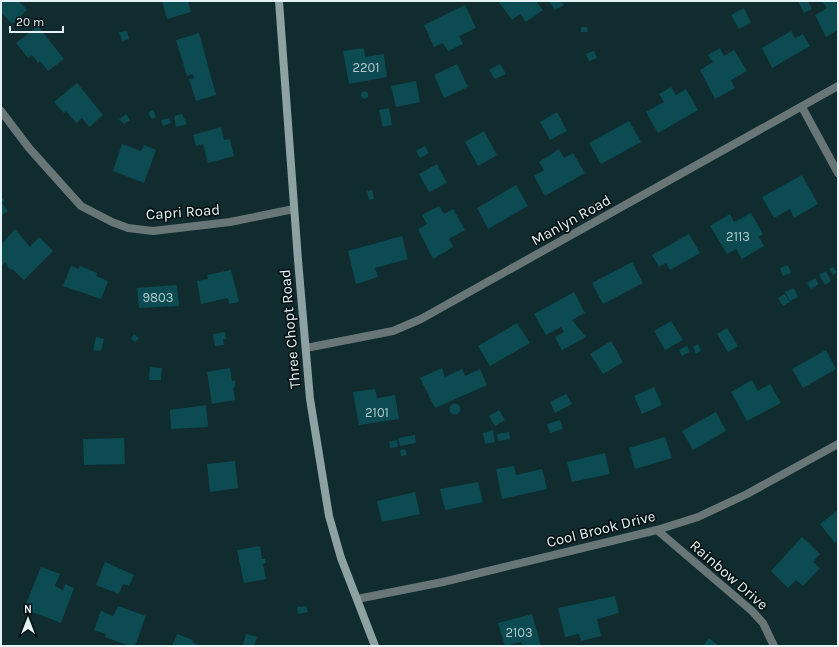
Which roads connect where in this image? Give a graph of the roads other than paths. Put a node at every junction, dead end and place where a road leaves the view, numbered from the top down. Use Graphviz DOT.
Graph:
graph roads {
  1 [pos="279,1"];
  2 [pos="838,86"];
  3 [pos="802,107"];
  4 [pos="1,111"];
  5 [pos="838,173"];
  6 [pos="294,209"];
  7 [pos="306,348"];
  8 [pos="838,444"];
  9 [pos="657,530"];
  10 [pos="357,599"];
  11 [pos="375,646"];
  12 [pos="774,646"];
  1 -- 6 [label="main road, Three Chopt Road"];
  2 -- 3 [label="street, Manlyn Road"];
  3 -- 5 [label="street"];
  3 -- 7 [label="street, Manlyn Road"];
  4 -- 6 [label="street, Capri Road"];
  6 -- 7 [label="main road, Three Chopt Road"];
  7 -- 10 [label="main road, Three Chopt Road"];
  8 -- 9 [label="street, Cool Brook Drive"];
  9 -- 10 [label="street, Cool Brook Drive"];
  9 -- 12 [label="street, Rainbow Drive"];
  10 -- 11 [label="main road, Three Chopt Road"];
}
